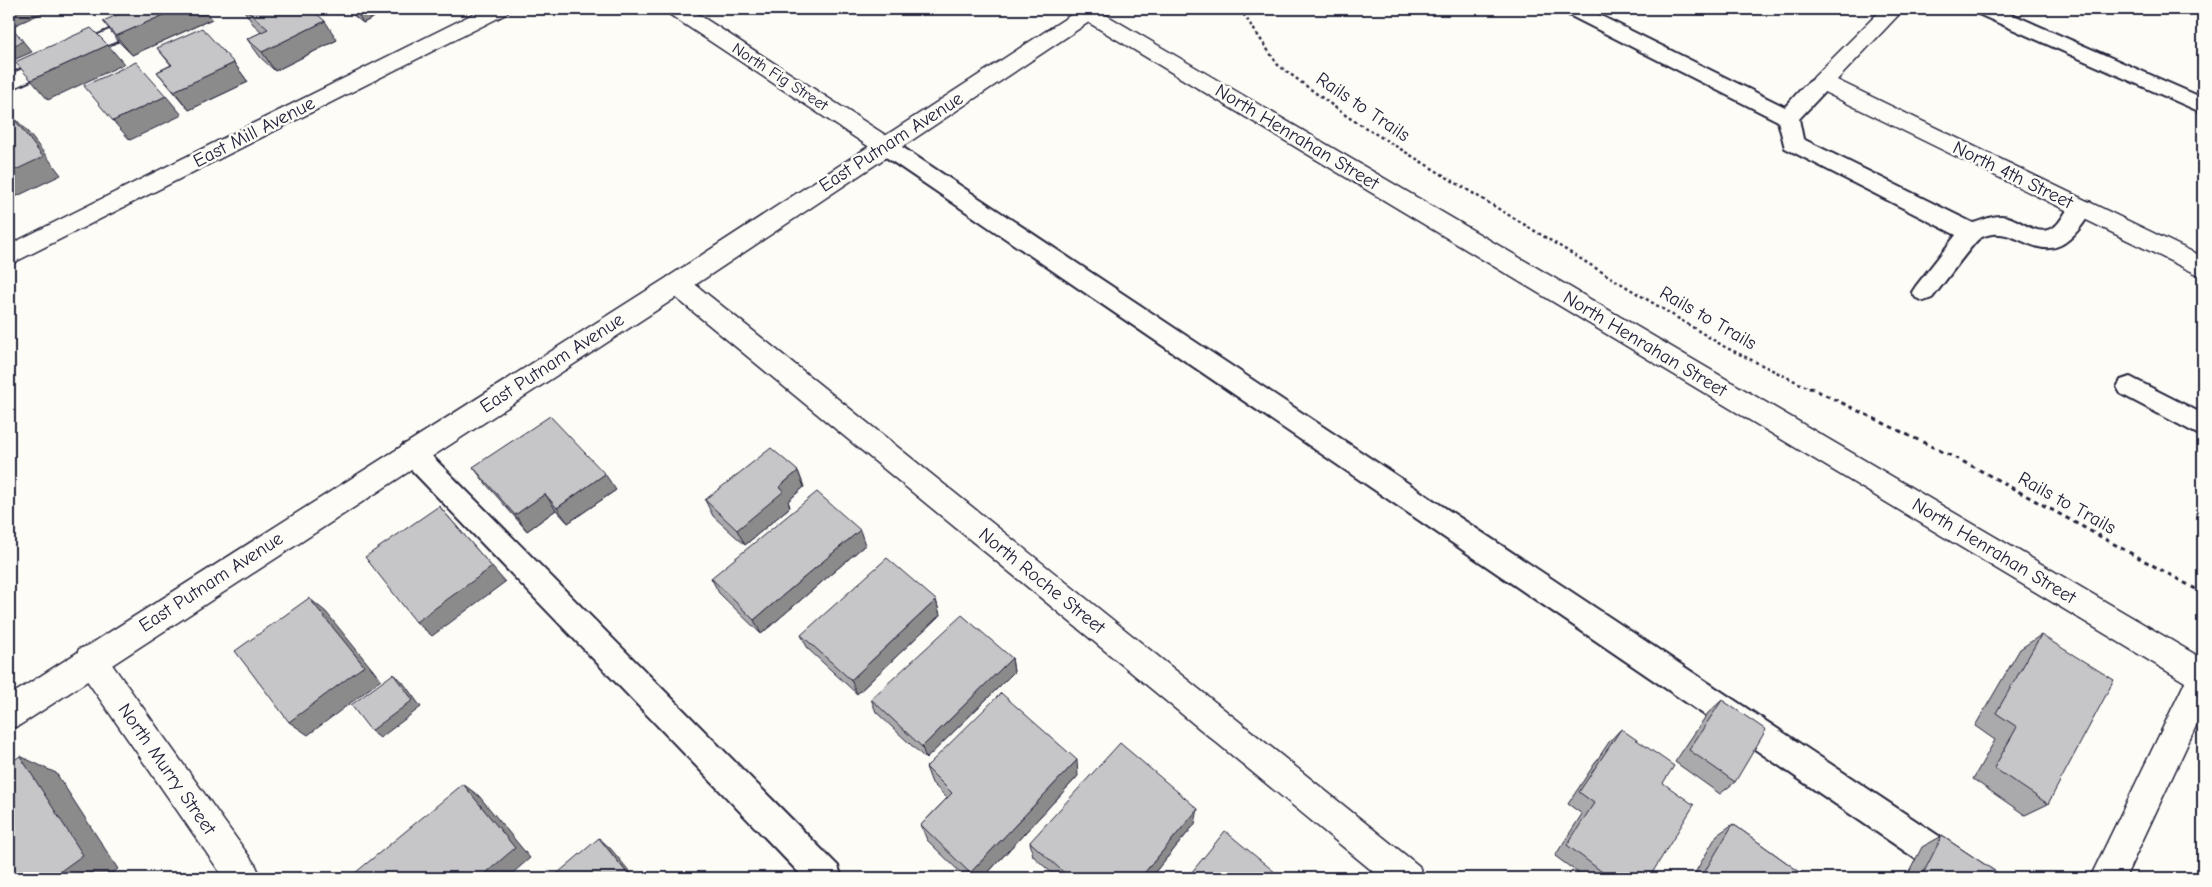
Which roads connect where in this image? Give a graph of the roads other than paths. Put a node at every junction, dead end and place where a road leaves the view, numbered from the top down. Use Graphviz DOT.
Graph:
graph roads {
  1 [pos="172,9"];
  2 [pos="499,9"];
  3 [pos="676,9"];
  4 [pos="1572,9"];
  5 [pos="1894,9"];
  6 [pos="1983,9"];
  7 [pos="1090,11"];
  8 [pos="1822,82"];
  9 [pos="9,83"];
  10 [pos="2203,106"];
  11 [pos="1788,117"];
  12 [pos="885,146"];
  13 [pos="2082,208"];
  14 [pos="1971,232"];
  15 [pos="9,256"];
  16 [pos="2203,268"];
  17 [pos="677,284"];
  18 [pos="1924,292"];
  19 [pos="2130,387"];
  20 [pos="2203,426"];
  21 [pos="412,453"];
  22 [pos="90,659"];
  23 [pos="2203,677"];
  24 [pos="9,714"];
  25 [pos="244,878"];
  26 [pos="826,878"];
  27 [pos="1407,878"];
  28 [pos="1972,878"];
  29 [pos="2107,878"];
  1 -- 9 [label="lane"];
  2 -- 15 [label="street, East Mill Avenue"];
  3 -- 12 [label="street, North Fig Street"];
  4 -- 11 [label="lane"];
  5 -- 8 [label="street"];
  6 -- 10 [label="lane"];
  7 -- 12 [label="street, East Putnam Avenue"];
  7 -- 23 [label="street, North Henrahan Street"];
  8 -- 11 [label="lane"];
  8 -- 13 [label="street, North 4th Street"];
  11 -- 14 [label="lane"];
  12 -- 17 [label="street, East Putnam Avenue"];
  12 -- 28 [label="lane"];
  13 -- 14 [label="lane"];
  13 -- 16 [label="street, North 4th Street"];
  14 -- 18 [label="lane"];
  17 -- 21 [label="street, East Putnam Avenue"];
  17 -- 27 [label="street, North Roche Street"];
  19 -- 20 [label="lane"];
  21 -- 22 [label="street, East Putnam Avenue"];
  21 -- 26 [label="lane"];
  22 -- 24 [label="street, East Putnam Avenue"];
  22 -- 25 [label="street, North Murry Street"];
  23 -- 29 [label="street"];
}
